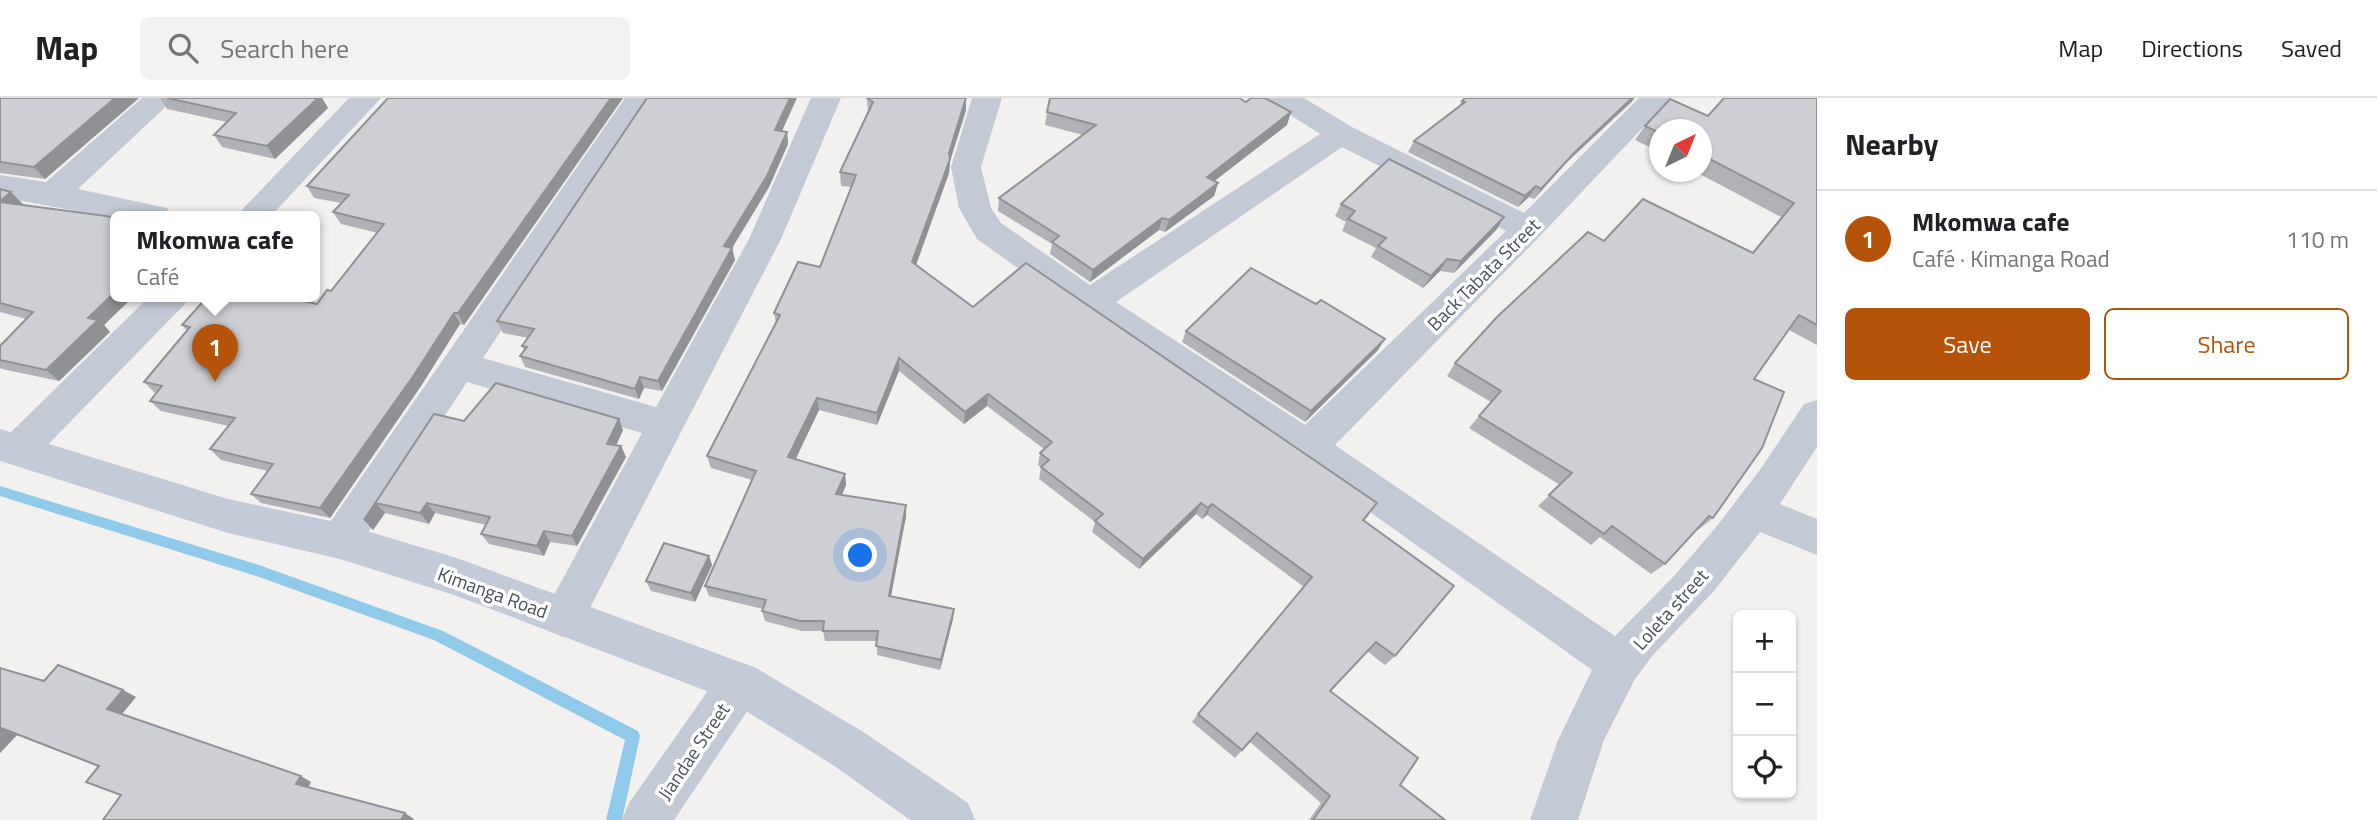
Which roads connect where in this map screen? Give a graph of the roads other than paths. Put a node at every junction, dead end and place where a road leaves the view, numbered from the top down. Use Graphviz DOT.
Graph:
graph roads {
  1 [pos="160,98"];
  2 [pos="366,98"];
  3 [pos="640,98"];
  4 [pos="826,98"];
  5 [pos="1283,98"];
  6 [pos="1656,98"];
  7 [pos="983,99"];
  8 [pos="1341,134"];
  9 [pos="0,186"];
  10 [pos="52,194"];
  11 [pos="132,211"];
  12 [pos="257,211"];
  13 [pos="1528,229"];
  14 [pos="166,302"];
  15 [pos="1090,302"];
  16 [pos="457,365"];
  17 [pos="1817,415"];
  18 [pos="667,425"];
  19 [pos="1308,447"];
  20 [pos="9,448"];
  21 [pos="1753,511"];
  22 [pos="1817,537"];
  23 [pos="340,541"];
  24 [pos="563,617"];
  25 [pos="1620,664"];
  26 [pos="740,683"];
  27 [pos="646,820"];
  28 [pos="951,820"];
  29 [pos="1554,820"];
  1 -- 10 [label="street"];
  2 -- 12 [label="street"];
  3 -- 16 [label="street"];
  4 -- 18 [label="street"];
  5 -- 8 [label="street"];
  6 -- 13 [label="street, Back Tabata Street"];
  7 -- 15 [label="street"];
  8 -- 13 [label="street"];
  8 -- 15 [label="street"];
  9 -- 10 [label="street"];
  10 -- 11 [label="street"];
  13 -- 19 [label="street, Back Tabata Street"];
  14 -- 20 [label="street"];
  15 -- 19 [label="street"];
  16 -- 18 [label="street"];
  16 -- 23 [label="street"];
  17 -- 21 [label="street, Loleta street"];
  18 -- 24 [label="street"];
  19 -- 25 [label="street"];
  20 -- 23 [label="street, Kimanga Road"];
  21 -- 22 [label="street"];
  21 -- 25 [label="street, Loleta street"];
  23 -- 24 [label="street, Kimanga Road"];
  24 -- 26 [label="street, Kimanga Road"];
  25 -- 29 [label="street, Loleta street"];
  26 -- 27 [label="street, Jiandae Street"];
  26 -- 28 [label="street, Kimanga Road"];
}
